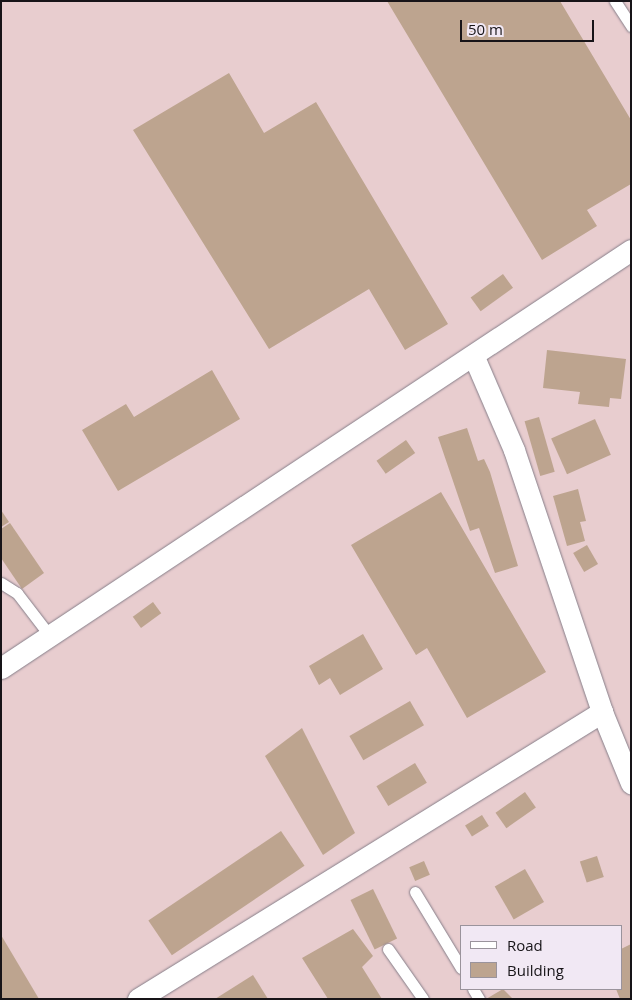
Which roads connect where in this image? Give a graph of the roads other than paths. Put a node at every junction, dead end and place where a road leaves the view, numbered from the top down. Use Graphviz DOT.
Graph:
graph roads {
  1 [pos="615,1"];
  2 [pos="631,26"];
  3 [pos="631,250"];
  4 [pos="474,357"];
  5 [pos="1,583"];
  6 [pos="50,636"];
  7 [pos="1,668"];
  8 [pos="602,712"];
  9 [pos="631,783"];
  10 [pos="415,892"];
  11 [pos="388,949"];
  12 [pos="460,966"];
  13 [pos="138,999"];
  14 [pos="424,999"];
  1 -- 2 [label="lane"];
  3 -- 4 [label="street"];
  4 -- 6 [label="street"];
  4 -- 8 [label="street"];
  5 -- 6 [label="lane"];
  6 -- 7 [label="street"];
  8 -- 9 [label="street"];
  8 -- 13 [label="street"];
  10 -- 12 [label="lane"];
  11 -- 14 [label="lane"];
}
